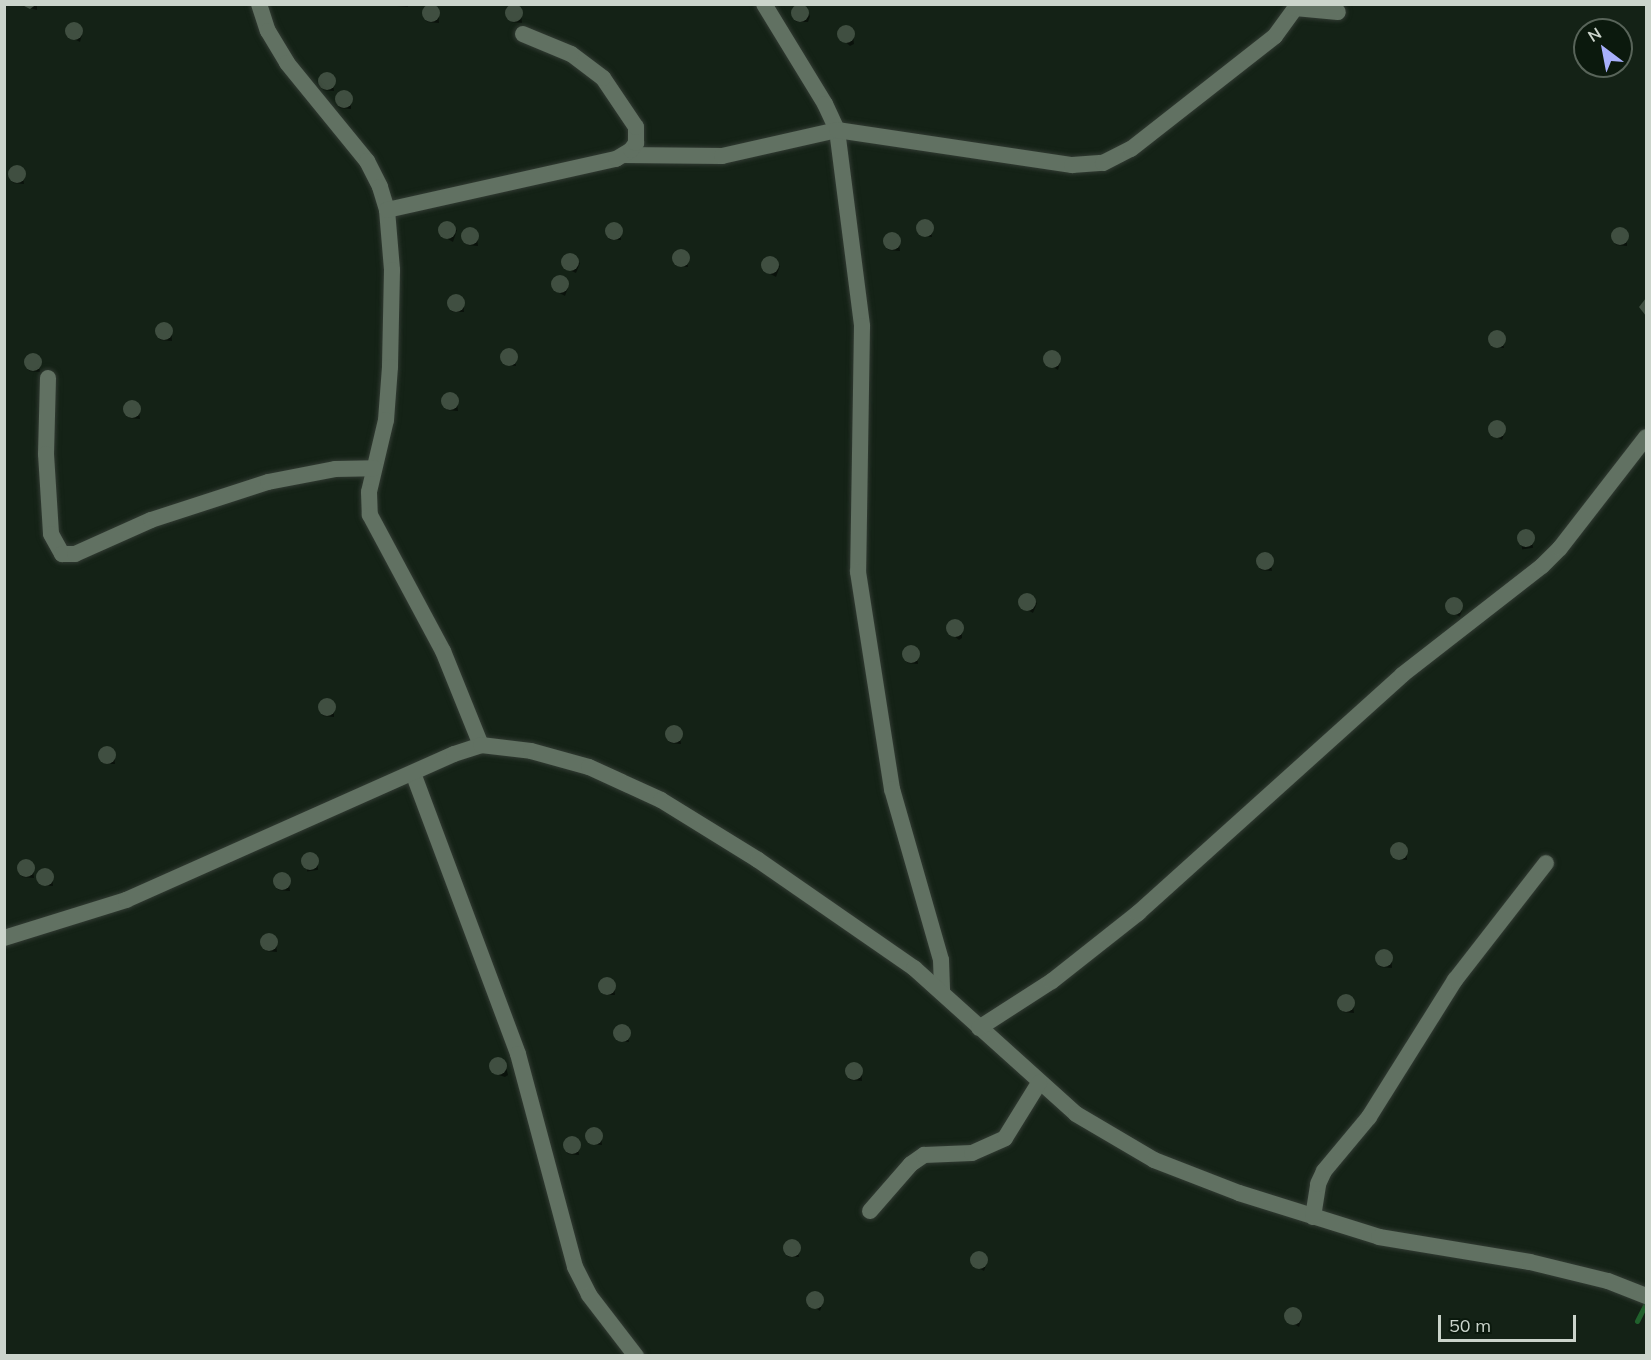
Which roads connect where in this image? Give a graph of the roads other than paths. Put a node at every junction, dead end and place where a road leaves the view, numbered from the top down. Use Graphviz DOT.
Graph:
graph roads {
  1 [pos="259,4"];
  2 [pos="764,4"];
  3 [pos="1338,12"];
  4 [pos="523,34"];
  5 [pos="837,130"];
  6 [pos="624,155"];
  7 [pos="387,210"];
  8 [pos="48,378"];
  9 [pos="1647,437"];
  10 [pos="374,468"];
  11 [pos="481,745"];
  12 [pos="413,773"];
  13 [pos="1546,863"];
  14 [pos="4,939"];
  15 [pos="942,992"];
  16 [pos="979,1028"];
  17 [pos="1039,1083"];
  18 [pos="870,1211"];
  19 [pos="1313,1217"];
  20 [pos="1640,1293"];
  21 [pos="636,1356"];
  1 -- 7 [label="street"];
  2 -- 5 [label="street"];
  3 -- 5 [label="street"];
  4 -- 6 [label="street"];
  5 -- 6 [label="street"];
  5 -- 15 [label="street"];
  6 -- 7 [label="street"];
  7 -- 10 [label="street"];
  8 -- 10 [label="street"];
  9 -- 16 [label="street"];
  10 -- 11 [label="street"];
  11 -- 12 [label="street"];
  11 -- 15 [label="street"];
  12 -- 14 [label="street"];
  12 -- 21 [label="street"];
  13 -- 19 [label="street"];
  15 -- 16 [label="street"];
  16 -- 17 [label="street"];
  17 -- 18 [label="street"];
  17 -- 19 [label="street"];
  19 -- 20 [label="street"];
}
